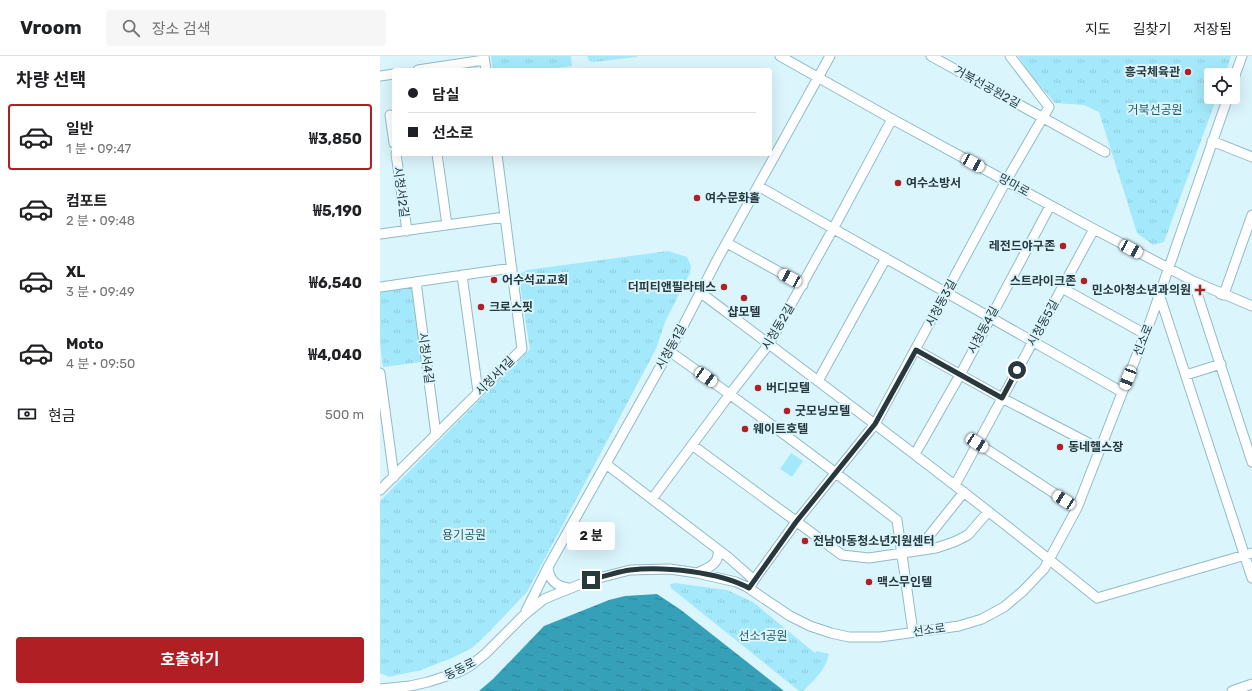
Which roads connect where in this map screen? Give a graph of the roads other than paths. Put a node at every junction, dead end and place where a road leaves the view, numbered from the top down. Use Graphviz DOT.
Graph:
graph roads {
  1 [pos="780,56"];
  2 [pos="830,56"];
  3 [pos="931,56"];
  4 [pos="1010,56"];
  5 [pos="1242,56"];
  6 [pos="484,58"];
  7 [pos="429,68"];
  8 [pos="486,68"];
  9 [pos="1238,68"];
  10 [pos="392,74"];
  11 [pos="380,76"];
  12 [pos="819,77"];
  13 [pos="1226,104"];
  14 [pos="392,114"];
  15 [pos="380,116"];
  16 [pos="1042,118"];
  17 [pos="892,119"];
  18 [pos="1212,142"];
  19 [pos="1105,152"];
  20 [pos="396,156"];
  21 [pos="437,156"];
  22 [pos="497,156"];
  23 [pos="1252,157"];
  24 [pos="1006,181"];
  25 [pos="758,186"];
  26 [pos="1050,206"];
  27 [pos="1252,215"];
  28 [pos="506,217"];
  29 [pos="447,225"];
  30 [pos="1250,226"];
  31 [pos="834,229"];
  32 [pos="1094,229"];
  33 [pos="407,231"];
  34 [pos="380,234"];
  35 [pos="727,243"];
  36 [pos="886,258"];
  37 [pos="512,268"];
  38 [pos="1168,268"];
  39 [pos="462,275"];
  40 [pos="1193,281"];
  41 [pos="416,282"];
  42 [pos="803,285"];
  43 [pos="380,287"];
  44 [pos="1062,288"];
  45 [pos="701,292"];
  46 [pos="946,293"];
  47 [pos="1159,294"];
  48 [pos="1223,294"];
  49 [pos="1252,306"];
  50 [pos="990,319"];
  51 [pos="1145,334"];
  52 [pos="1032,342"];
  53 [pos="769,344"];
  54 [pos="916,350"];
  55 [pos="668,351"];
  56 [pos="1220,364"];
  57 [pos="380,373"];
  58 [pos="960,374"];
  59 [pos="1186,374"];
  60 [pos="818,381"];
  61 [pos="478,392"];
  62 [pos="1122,392"];
  63 [pos="730,394"];
  64 [pos="1002,398"];
  65 [pos="382,401"];
  66 [pos="875,424"];
  67 [pos="436,435"];
  68 [pos="977,443"];
  69 [pos="692,445"];
  70 [pos="1100,449"];
  71 [pos="915,454"];
  72 [pos="1252,462"];
  73 [pos="606,464"];
  74 [pos="835,472"];
  75 [pos="394,477"];
  76 [pos="955,485"];
  77 [pos="380,490"];
  78 [pos="964,492"];
  79 [pos="652,499"];
  80 [pos="1076,508"];
  81 [pos="988,512"];
  82 [pos="796,522"];
  83 [pos="718,550"];
  84 [pos="917,551"];
  85 [pos="902,554"];
  86 [pos="1248,554"];
  87 [pos="1050,559"];
  88 [pos="548,567"];
  89 [pos="697,573"];
  90 [pos="1252,578"];
  91 [pos="754,580"];
  92 [pos="568,588"];
  93 [pos="749,588"];
  94 [pos="523,616"];
  95 [pos="913,632"];
  96 [pos="1252,684"];
  97 [pos="380,689"];
  98 [pos="1232,691"];
  1 -- 12 [label="street, 망마로"];
  2 -- 12 [label="street, 시청동1길"];
  3 -- 16 [label="street, 거북선공원2길"];
  4 -- 16 [label="street, 거북선공원2길"];
  5 -- 9 [label="street"];
  6 -- 7 [label="street"];
  6 -- 8 [label="street"];
  10 -- 11 [label="street"];
  12 -- 17 [label="street, 망마로"];
  12 -- 25 [label="street, 시청동1길"];
  13 -- 18 [label="street, 선소로"];
  14 -- 15 [label="street"];
  16 -- 19 [label="street, 거북선공원2길"];
  16 -- 24 [label="street, 거북선공원2길"];
  17 -- 24 [label="street, 망마로"];
  17 -- 31 [label="street, 시청동2길"];
  18 -- 23 [label="street"];
  18 -- 38 [label="street, 선소로"];
  20 -- 33 [label="street, 시청서2길"];
  21 -- 29 [label="street"];
  22 -- 28 [label="street, 시청서1길"];
  24 -- 26 [label="street, 망마로"];
  24 -- 46 [label="street, 시청동3길"];
  25 -- 31 [label="street"];
  25 -- 35 [label="street, 시청동1길"];
  26 -- 32 [label="street, 망마로"];
  26 -- 50 [label="street, 시청동4길"];
  27 -- 30 [label="street"];
  28 -- 29 [label="street, 시청서2길"];
  28 -- 37 [label="street, 시청서1길"];
  29 -- 33 [label="street, 시청서2길"];
  30 -- 48 [label="street"];
  31 -- 36 [label="street"];
  31 -- 42 [label="street, 시청동2길"];
  32 -- 38 [label="street, 망마로"];
  32 -- 44 [label="street, 시청동5길"];
  33 -- 34 [label="street, 시청서2길"];
  35 -- 42 [label="street"];
  35 -- 45 [label="street, 시청동1길"];
  36 -- 46 [label="street"];
  36 -- 60 [label="street"];
  37 -- 39 [label="street"];
  37 -- 61 [label="street, 시청서1길"];
  38 -- 40 [label="street, 망마로"];
  38 -- 47 [label="street, 선소로"];
  39 -- 41 [label="street"];
  39 -- 61 [label="street"];
  40 -- 48 [label="street, 망마로"];
  40 -- 56 [label="street"];
  41 -- 43 [label="street"];
  41 -- 67 [label="street, 시청서4길"];
  42 -- 53 [label="street, 시청동2길"];
  44 -- 51 [label="street, 시청동5길"];
  44 -- 52 [label="street, 시청동5길"];
  45 -- 53 [label="street"];
  45 -- 55 [label="street, 시청동1길"];
  46 -- 50 [label="street"];
  46 -- 54 [label="street, 시청동3길"];
  47 -- 51 [label="street, 선소로"];
  47 -- 59 [label="street, 선소로"];
  48 -- 49 [label="street, 망마로"];
  50 -- 52 [label="street"];
  50 -- 58 [label="street, 시청동4길"];
  51 -- 62 [label="street, 선소로"];
  52 -- 62 [label="street"];
  52 -- 64 [label="street, 시청동5길"];
  53 -- 60 [label="street"];
  53 -- 63 [label="street, 시청동2길"];
  54 -- 58 [label="street"];
  54 -- 66 [label="street, 시청동3길"];
  55 -- 63 [label="street"];
  55 -- 73 [label="street, 시청동1길"];
  56 -- 59 [label="street"];
  56 -- 72 [label="street"];
  57 -- 65 [label="street"];
  58 -- 64 [label="street"];
  58 -- 71 [label="street, 시청동4길"];
  59 -- 86 [label="street, 선소로"];
  60 -- 66 [label="street"];
  61 -- 67 [label="street, 시청서1길"];
  62 -- 70 [label="street, 선소로"];
  63 -- 69 [label="street, 시청동2길"];
  63 -- 74 [label="street"];
  64 -- 68 [label="street, 시청동5길"];
  64 -- 70 [label="street"];
  65 -- 75 [label="street"];
  66 -- 71 [label="street"];
  66 -- 74 [label="street, 시청동3길"];
  67 -- 75 [label="street, 시청서1길"];
  68 -- 76 [label="street, 시청동5길"];
  68 -- 80 [label="street"];
  69 -- 79 [label="street, 시청동2길"];
  69 -- 82 [label="street"];
  70 -- 80 [label="street, 선소로"];
  71 -- 76 [label="street"];
  73 -- 79 [label="street"];
  73 -- 88 [label="street, 시청동1길"];
  74 -- 82 [label="street, 시청동3길"];
  74 -- 85 [label="street"];
  75 -- 77 [label="street, 시청서1길"];
  76 -- 78 [label="street"];
  78 -- 81 [label="street"];
  78 -- 84 [label="street"];
  79 -- 83 [label="street"];
  80 -- 87 [label="street, 선소로"];
  81 -- 84 [label="street"];
  81 -- 87 [label="street"];
  82 -- 85 [label="street"];
  82 -- 91 [label="street, 시청동3길"];
  83 -- 89 [label="street"];
  83 -- 91 [label="street"];
  84 -- 85 [label="street"];
  85 -- 95 [label="street"];
  86 -- 87 [label="street"];
  86 -- 90 [label="street, 선소로"];
  87 -- 95 [label="street, 선소로"];
  88 -- 92 [label="street"];
  88 -- 94 [label="street, 시청동1길"];
  89 -- 92 [label="street, 선소로"];
  89 -- 93 [label="street, 선소로"];
  91 -- 93 [label="street, 시청동3길"];
  92 -- 94 [label="street, 선소로"];
  93 -- 95 [label="street, 선소로"];
  94 -- 97 [label="street, 동동로"];
  96 -- 98 [label="street"];
}
